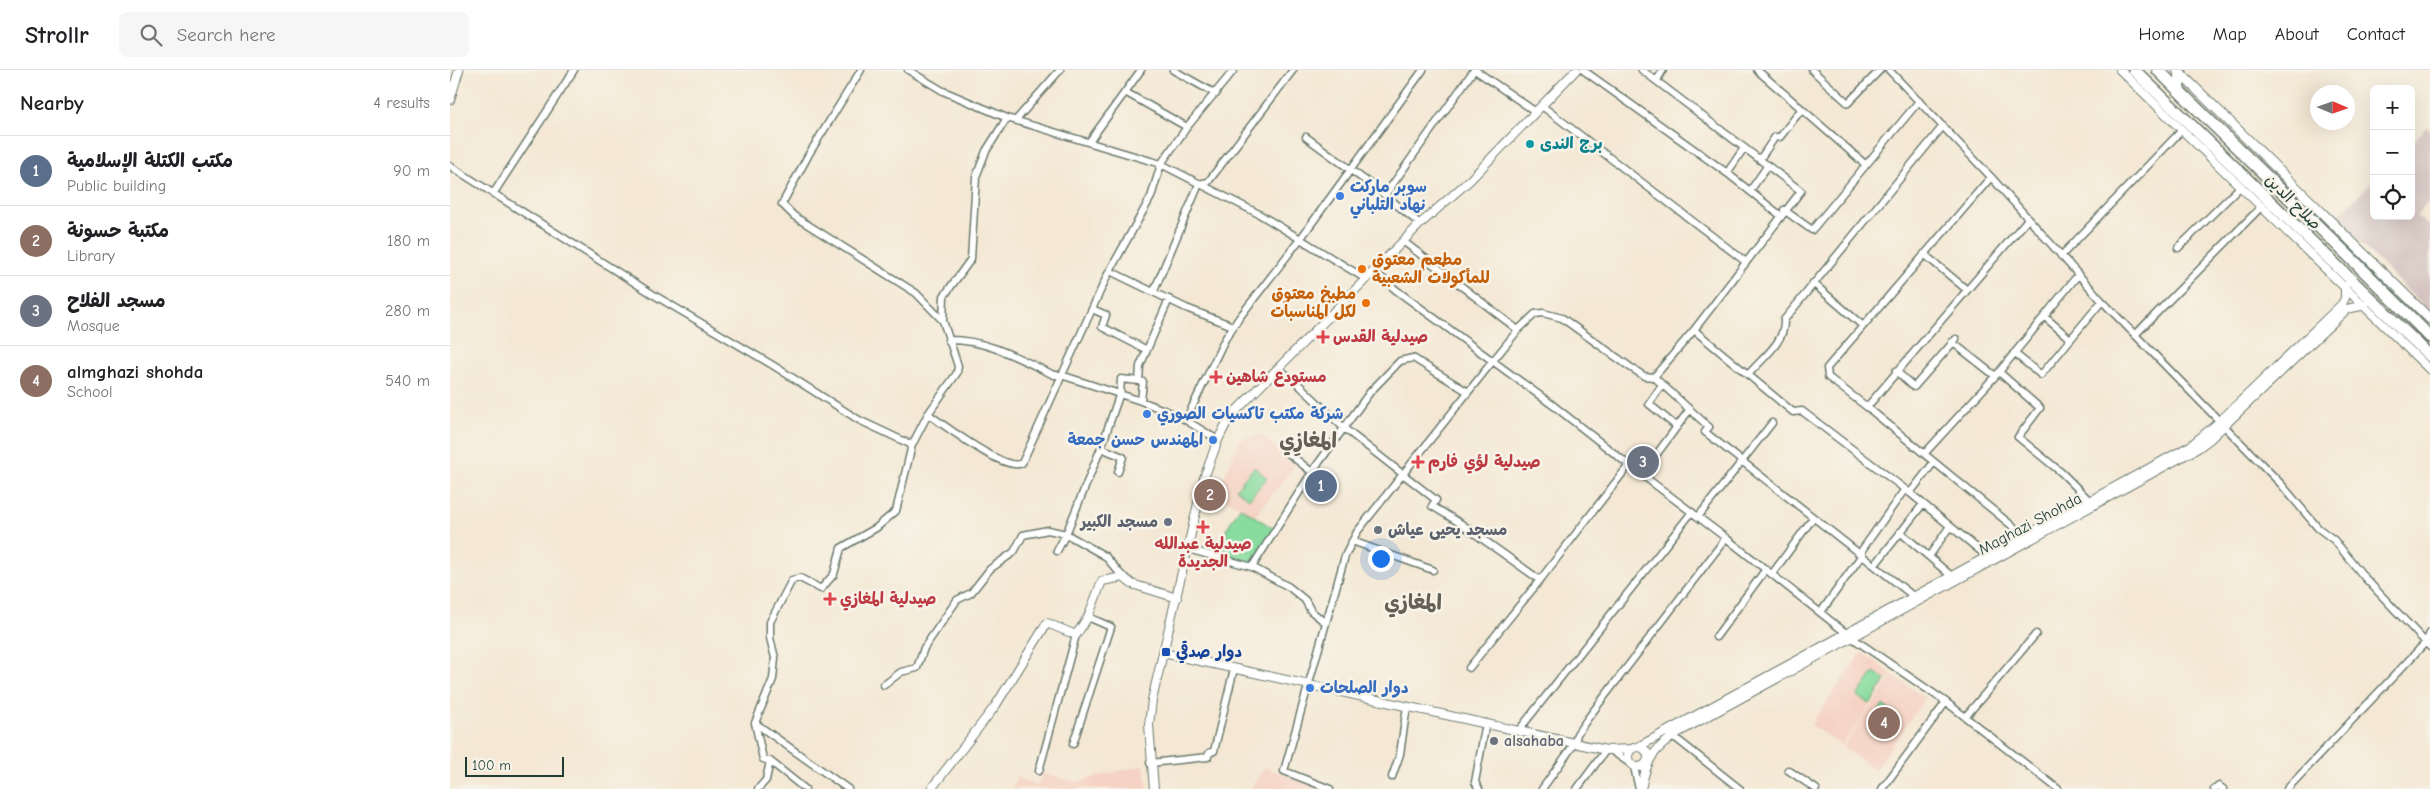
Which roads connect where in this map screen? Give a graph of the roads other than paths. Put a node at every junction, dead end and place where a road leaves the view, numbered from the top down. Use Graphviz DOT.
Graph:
graph roads {
  1 [pos="459,70"];
  2 [pos="574,70"];
  3 [pos="861,70"];
  4 [pos="908,70"];
  5 [pos="1060,70"];
  6 [pos="1141,70"];
  7 [pos="1173,70"];
  8 [pos="1234,70"];
  9 [pos="1293,70"];
  10 [pos="1423,70"];
  11 [pos="1474,70"];
  12 [pos="1576,70"];
  13 [pos="1583,70"];
  14 [pos="1642,70"];
  15 [pos="1663,70"];
  16 [pos="1757,70"];
  17 [pos="1812,70"];
  18 [pos="1880,70"];
  19 [pos="1889,70"];
  20 [pos="2120,70"];
  21 [pos="2134,70"];
  22 [pos="2158,70"];
  23 [pos="2179,72"];
  24 [pos="1657,80"];
  25 [pos="2178,90"];
  26 [pos="1125,92"];
  27 [pos="1216,94"];
  28 [pos="450,100"];
  29 [pos="1919,101"];
  30 [pos="1539,109"];
  31 [pos="1801,110"];
  32 [pos="1008,118"];
  33 [pos="1016,120"];
  34 [pos="1943,126"];
  35 [pos="1187,127"];
  36 [pos="2182,130"];
  37 [pos="1306,138"];
  38 [pos="1089,142"];
  39 [pos="1744,148"];
  40 [pos="1760,159"];
  41 [pos="1161,164"];
  42 [pos="1768,165"];
  43 [pos="1866,165"];
  44 [pos="450,166"];
  45 [pos="2254,167"];
  46 [pos="1350,170"];
  47 [pos="1727,173"];
  48 [pos="2242,173"];
  49 [pos="1991,176"];
  50 [pos="1199,184"];
  51 [pos="2241,186"];
  52 [pos="1750,191"];
  53 [pos="494,194"];
  54 [pos="1385,195"];
  55 [pos="2262,206"];
  56 [pos="1782,213"];
  57 [pos="2028,219"];
  58 [pos="1420,224"];
  59 [pos="1301,238"];
  60 [pos="1403,240"];
  61 [pos="2178,248"];
  62 [pos="1924,254"];
  63 [pos="2062,256"];
  64 [pos="1746,262"];
  65 [pos="2361,269"];
  66 [pos="1110,271"];
  67 [pos="1374,271"];
  68 [pos="2078,275"];
  69 [pos="1366,279"];
  70 [pos="1813,283"];
  71 [pos="2347,283"];
  72 [pos="1967,290"];
  73 [pos="1154,291"];
  74 [pos="1169,299"];
  75 [pos="2102,301"];
  76 [pos="2365,305"];
  77 [pos="1092,309"];
  78 [pos="2044,316"];
  79 [pos="2430,319"];
  80 [pos="943,321"];
  81 [pos="1233,326"];
  82 [pos="1863,326"];
  83 [pos="1518,330"];
  84 [pos="1694,330"];
  85 [pos="2135,335"];
  86 [pos="2430,337"];
  87 [pos="2069,338"];
  88 [pos="948,340"];
  89 [pos="1147,350"];
  90 [pos="2014,353"];
  91 [pos="2430,356"];
  92 [pos="1492,362"];
  93 [pos="1278,368"];
  94 [pos="2430,370"];
  95 [pos="1896,372"];
  96 [pos="1996,373"];
  97 [pos="1061,375"];
  98 [pos="1748,375"];
  99 [pos="1654,377"];
  100 [pos="1139,381"];
  101 [pos="1662,385"];
  102 [pos="1468,392"];
  103 [pos="1119,395"];
  104 [pos="1141,402"];
  105 [pos="1867,406"];
  106 [pos="1690,408"];
  107 [pos="928,414"];
  108 [pos="1186,420"];
  109 [pos="1772,423"];
  110 [pos="2221,424"];
  111 [pos="1677,427"];
  112 [pos="1345,429"];
  113 [pos="1218,440"];
  114 [pos="912,445"];
  115 [pos="1101,448"];
  116 [pos="1283,449"];
  117 [pos="1925,453"];
  118 [pos="1741,461"];
  119 [pos="1934,462"];
  120 [pos="1629,465"];
  121 [pos="1118,472"];
  122 [pos="1312,472"];
  123 [pos="1642,474"];
  124 [pos="1402,476"];
  125 [pos="1908,491"];
  126 [pos="2092,503"];
  127 [pos="1923,504"];
  128 [pos="1692,512"];
  129 [pos="1698,517"];
  130 [pos="1812,518"];
  131 [pos="1950,526"];
  132 [pos="1900,532"];
  133 [pos="1066,534"];
  134 [pos="1726,538"];
  135 [pos="2027,539"];
  136 [pos="1352,541"];
  137 [pos="1188,549"];
  138 [pos="1057,551"];
  139 [pos="1862,555"];
  140 [pos="1930,556"];
  141 [pos="1990,559"];
  142 [pos="1875,565"];
  143 [pos="1252,567"];
  144 [pos="1766,569"];
  145 [pos="1433,570"];
  146 [pos="1772,574"];
  147 [pos="1123,577"];
  148 [pos="1954,578"];
  149 [pos="1540,580"];
  150 [pos="1177,598"];
  151 [pos="1915,598"];
  152 [pos="1821,612"];
  153 [pos="1088,617"];
  154 [pos="1326,623"];
  155 [pos="2430,633"];
  156 [pos="1076,634"];
  157 [pos="1849,634"];
  158 [pos="2036,634"];
  159 [pos="1716,637"];
  160 [pos="2428,644"];
  161 [pos="1163,653"];
  162 [pos="1234,668"];
  163 [pos="1469,668"];
  164 [pos="1307,685"];
  165 [pos="884,686"];
  166 [pos="1946,702"];
  167 [pos="1407,706"];
  168 [pos="1966,716"];
  169 [pos="755,723"];
  170 [pos="1486,723"];
  171 [pos="1519,730"];
  172 [pos="1676,732"];
  173 [pos="1575,743"];
  174 [pos="1073,744"];
  175 [pos="1635,748"];
  176 [pos="1609,751"];
  177 [pos="770,761"];
  178 [pos="1648,762"];
  179 [pos="1150,763"];
  180 [pos="1631,764"];
  181 [pos="1788,770"];
  182 [pos="1039,771"];
  183 [pos="1392,777"];
  184 [pos="758,789"];
  185 [pos="804,789"];
  186 [pos="848,789"];
  187 [pos="931,789"];
  188 [pos="1154,789"];
  189 [pos="1330,789"];
  190 [pos="1478,789"];
  191 [pos="1542,789"];
  192 [pos="1577,789"];
  193 [pos="1640,789"];
  194 [pos="1740,789"];
  195 [pos="1816,789"];
  196 [pos="1882,789"];
  197 [pos="2058,789"];
  198 [pos="2214,789"];
  199 [pos="2223,789"];
  200 [pos="2287,789"];
  1 -- 28 [label="street"];
  2 -- 53 [label="street"];
  3 -- 80 [label="street"];
  4 -- 32 [label="street"];
  5 -- 33 [label="street"];
  6 -- 26 [label="street"];
  7 -- 27 [label="street"];
  8 -- 27 [label="street"];
  9 -- 50 [label="street"];
  10 -- 46 [label="street"];
  11 -- 30 [label="street"];
  11 -- 54 [label="street"];
  12 -- 30 [label="street"];
  13 -- 47 [label="street"];
  14 -- 24 [label="street"];
  15 -- 24 [label="street"];
  16 -- 31 [label="street"];
  17 -- 18 [label="street"];
  19 -- 29 [label="street"];
  20 -- 36 [label="street"];
  21 -- 48 [label="highway, صلاح الدين"];
  22 -- 25 [label="highway, صلاح الدين"];
  23 -- 25 [label="highway"];
  23 -- 79 [label="main road"];
  24 -- 39 [label="street"];
  25 -- 45 [label="highway, صلاح الدين"];
  26 -- 35 [label="street"];
  26 -- 38 [label="street"];
  27 -- 35 [label="street"];
  29 -- 34 [label="street"];
  29 -- 43 [label="street"];
  30 -- 58 [label="street"];
  30 -- 64 [label="street"];
  31 -- 40 [label="street"];
  31 -- 43 [label="street"];
  32 -- 33 [label="street"];
  32 -- 80 [label="street"];
  33 -- 38 [label="street"];
  34 -- 49 [label="street"];
  34 -- 70 [label="street"];
  35 -- 41 [label="street"];
  36 -- 51 [label="street"];
  36 -- 63 [label="street"];
  37 -- 46 [label="street"];
  38 -- 41 [label="street"];
  39 -- 40 [label="street"];
  39 -- 47 [label="street"];
  40 -- 42 [label="street"];
  41 -- 50 [label="street"];
  41 -- 66 [label="street"];
  42 -- 52 [label="street"];
  42 -- 56 [label="street"];
  43 -- 56 [label="street"];
  44 -- 53 [label="street"];
  45 -- 48 [label="highway"];
  45 -- 65 [label="highway, صلاح الدين"];
  46 -- 54 [label="street"];
  46 -- 59 [label="street"];
  47 -- 52 [label="street"];
  48 -- 71 [label="highway, صلاح الدين"];
  49 -- 57 [label="street"];
  49 -- 62 [label="street"];
  50 -- 59 [label="street"];
  50 -- 73 [label="street"];
  51 -- 55 [label="street"];
  51 -- 61 [label="street"];
  52 -- 56 [label="street"];
  53 -- 114 [label="street"];
  54 -- 58 [label="street"];
  55 -- 71 [label="street"];
  55 -- 85 [label="street"];
  56 -- 64 [label="street"];
  57 -- 63 [label="street"];
  57 -- 72 [label="street"];
  58 -- 60 [label="street"];
  59 -- 69 [label="street"];
  59 -- 81 [label="street"];
  60 -- 67 [label="street"];
  60 -- 83 [label="street"];
  62 -- 72 [label="street"];
  62 -- 82 [label="street"];
  63 -- 68 [label="street"];
  64 -- 84 [label="street"];
  65 -- 71 [label="highway"];
  65 -- 86 [label="highway, صلاح الدين"];
  66 -- 73 [label="street"];
  66 -- 77 [label="street"];
  67 -- 69 [label="street"];
  67 -- 92 [label="street"];
  68 -- 75 [label="street"];
  68 -- 78 [label="street"];
  69 -- 93 [label="street"];
  70 -- 82 [label="street"];
  70 -- 98 [label="street"];
  71 -- 76 [label="street"];
  71 -- 91 [label="highway, صلاح الدين"];
  71 -- 110 [label="street, Maghazi Shohda"];
  72 -- 95 [label="street"];
  73 -- 74 [label="street"];
  74 -- 81 [label="street"];
  74 -- 89 [label="street"];
  75 -- 85 [label="street"];
  75 -- 87 [label="street"];
  76 -- 94 [label="street"];
  76 -- 110 [label="street, Maghazi Shohda"];
  77 -- 89 [label="street"];
  77 -- 97 [label="street"];
  78 -- 87 [label="street"];
  78 -- 90 [label="street"];
  80 -- 88 [label="street"];
  81 -- 108 [label="street"];
  82 -- 105 [label="street"];
  83 -- 92 [label="street"];
  83 -- 99 [label="street"];
  84 -- 98 [label="street"];
  84 -- 99 [label="street"];
  85 -- 110 [label="street"];
  87 -- 90 [label="street"];
  88 -- 97 [label="street"];
  88 -- 107 [label="street"];
  89 -- 100 [label="street"];
  90 -- 96 [label="street"];
  92 -- 102 [label="street"];
  92 -- 120 [label="street"];
  93 -- 112 [label="street"];
  93 -- 113 [label="street"];
  95 -- 96 [label="street"];
  95 -- 105 [label="street"];
  96 -- 117 [label="street"];
  96 -- 126 [label="street"];
  97 -- 103 [label="street"];
  97 -- 107 [label="street"];
  98 -- 125 [label="street"];
  99 -- 101 [label="street"];
  100 -- 103 [label="street"];
  100 -- 104 [label="street"];
  101 -- 106 [label="street"];
  101 -- 111 [label="street"];
  102 -- 112 [label="street"];
  102 -- 124 [label="street"];
  103 -- 104 [label="street"];
  103 -- 115 [label="street"];
  104 -- 108 [label="street"];
  105 -- 117 [label="street"];
  106 -- 111 [label="street"];
  106 -- 118 [label="street"];
  107 -- 114 [label="street"];
  108 -- 113 [label="street"];
  109 -- 118 [label="street"];
  110 -- 126 [label="street, Maghazi Shohda"];
  110 -- 160 [label="street"];
  111 -- 123 [label="street"];
  112 -- 122 [label="street"];
  112 -- 124 [label="street"];
  113 -- 137 [label="street"];
  114 -- 169 [label="street"];
  115 -- 121 [label="street"];
  115 -- 133 [label="street"];
  116 -- 122 [label="street"];
  117 -- 119 [label="street"];
  118 -- 129 [label="street"];
  118 -- 130 [label="street"];
  119 -- 125 [label="street"];
  119 -- 135 [label="street"];
  120 -- 123 [label="street"];
  120 -- 149 [label="street"];
  122 -- 143 [label="street"];
  123 -- 128 [label="street"];
  124 -- 136 [label="street"];
  124 -- 149 [label="street"];
  125 -- 127 [label="street"];
  125 -- 139 [label="street"];
  126 -- 135 [label="street, Maghazi Shohda"];
  127 -- 131 [label="street"];
  127 -- 132 [label="street"];
  128 -- 129 [label="street"];
  128 -- 171 [label="street"];
  129 -- 134 [label="street"];
  130 -- 139 [label="street"];
  130 -- 146 [label="street"];
  131 -- 140 [label="street"];
  131 -- 141 [label="street"];
  132 -- 140 [label="street"];
  132 -- 142 [label="street"];
  133 -- 138 [label="street"];
  133 -- 147 [label="street"];
  133 -- 165 [label="street"];
  134 -- 144 [label="street"];
  134 -- 173 [label="street"];
  135 -- 141 [label="street, Maghazi Shohda"];
  136 -- 145 [label="street"];
  136 -- 154 [label="street"];
  137 -- 143 [label="street"];
  137 -- 150 [label="street"];
  139 -- 142 [label="street"];
  139 -- 152 [label="street"];
  140 -- 148 [label="street"];
  141 -- 148 [label="street, Maghazi Shohda"];
  142 -- 151 [label="street"];
  143 -- 154 [label="street"];
  144 -- 146 [label="street"];
  144 -- 159 [label="street"];
  146 -- 152 [label="street"];
  147 -- 150 [label="street"];
  147 -- 153 [label="street"];
  148 -- 151 [label="street, Maghazi Shohda"];
  149 -- 163 [label="street"];
  150 -- 161 [label="street"];
  151 -- 157 [label="street, Maghazi Shohda"];
  152 -- 157 [label="street"];
  153 -- 156 [label="street"];
  153 -- 174 [label="street"];
  154 -- 164 [label="street"];
  155 -- 160 [label="street"];
  156 -- 182 [label="street"];
  156 -- 187 [label="street"];
  157 -- 166 [label="street"];
  157 -- 172 [label="street, Maghazi Shohda"];
  158 -- 168 [label="street"];
  160 -- 200 [label="street"];
  161 -- 162 [label="street"];
  161 -- 179 [label="street"];
  162 -- 164 [label="street"];
  162 -- 179 [label="street"];
  164 -- 167 [label="street"];
  164 -- 189 [label="street"];
  166 -- 168 [label="street"];
  166 -- 196 [label="street"];
  167 -- 170 [label="street"];
  167 -- 183 [label="street"];
  168 -- 197 [label="street"];
  169 -- 177 [label="street"];
  169 -- 186 [label="street"];
  170 -- 171 [label="street"];
  170 -- 190 [label="street"];
  171 -- 173 [label="street"];
  172 -- 175 [label="street"];
  172 -- 178 [label="street"];
  172 -- 194 [label="street"];
  173 -- 176 [label="street"];
  173 -- 191 [label="street"];
  175 -- 176 [label="street"];
  175 -- 178 [label="street"];
  175 -- 180 [label="street"];
  176 -- 180 [label="street"];
  176 -- 192 [label="street"];
  177 -- 184 [label="street"];
  177 -- 185 [label="street"];
  178 -- 180 [label="street"];
  178 -- 193 [label="street"];
  179 -- 188 [label="street"];
  180 -- 193 [label="street"];
  181 -- 195 [label="street"];
  198 -- 199 [label="street"];
}
